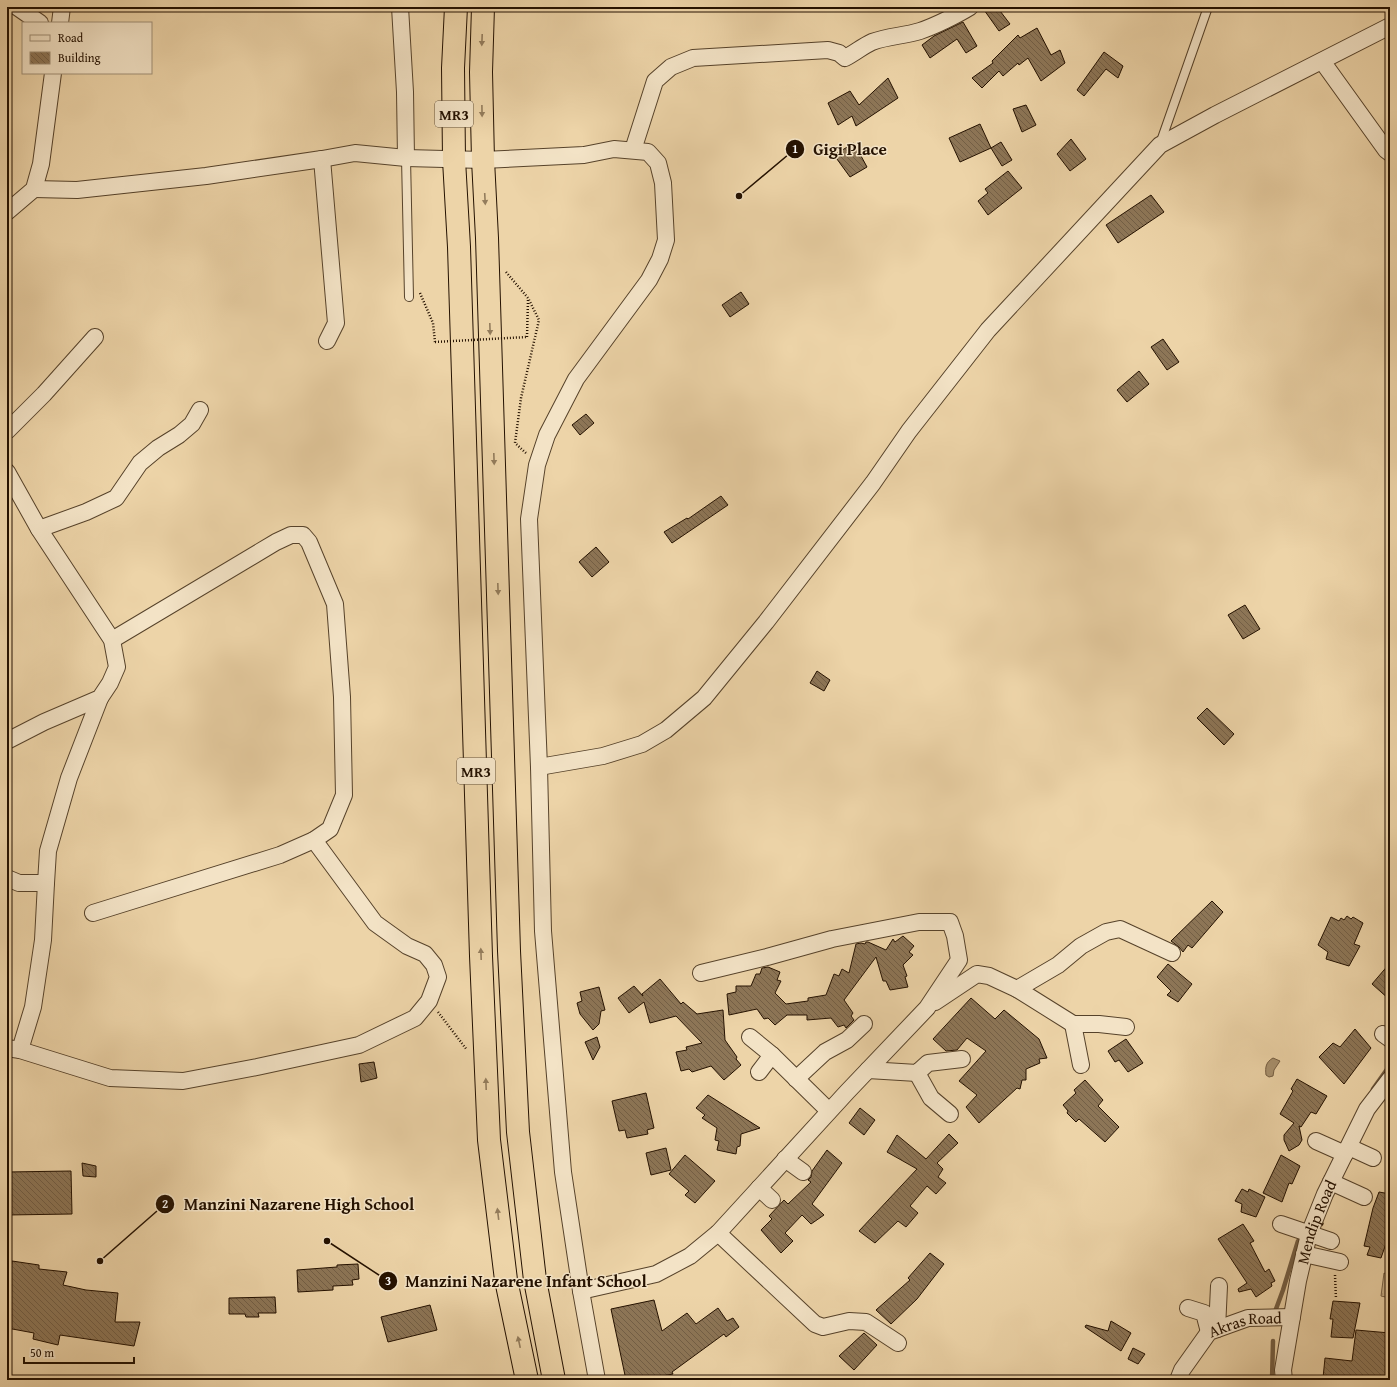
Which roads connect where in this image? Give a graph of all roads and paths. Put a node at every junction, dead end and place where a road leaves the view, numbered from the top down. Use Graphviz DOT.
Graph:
graph roads {
  1 [pos="17,7"];
  2 [pos="62,7"];
  3 [pos="400,7"];
  4 [pos="456,7"];
  5 [pos="483,7"];
  6 [pos="970,7"];
  7 [pos="1208,7"];
  8 [pos="39,22"];
  9 [pos="60,22"];
  10 [pos="1390,26"];
  11 [pos="1322,60"];
  12 [pos="53,74"];
  13 [pos="1160,145"];
  14 [pos="633,150"];
  15 [pos="1390,153"];
  16 [pos="406,158"];
  17 [pos="322,159"];
  18 [pos="454,160"];
  19 [pos="483,160"];
  20 [pos="34,189"];
  21 [pos="7,212"];
  22 [pos="409,297"];
  23 [pos="433,323"];
  24 [pos="95,337"];
  25 [pos="327,341"];
  26 [pos="200,410"];
  27 [pos="7,431"];
  28 [pos="537,464"];
  29 [pos="7,472"];
  30 [pos="39,529"];
  31 [pos="112,640"];
  32 [pos="100,698"];
  33 [pos="7,741"];
  34 [pos="539,767"];
  35 [pos="314,840"];
  36 [pos="7,878"];
  37 [pos="46,883"];
  38 [pos="93,913"];
  39 [pos="1172,953"];
  40 [pos="701,972"];
  41 [pos="1017,989"];
  42 [pos="429,1001"];
  43 [pos="927,1008"];
  44 [pos="864,1024"];
  45 [pos="1073,1024"];
  46 [pos="1126,1027"];
  47 [pos="750,1037"];
  48 [pos="14,1049"];
  49 [pos="772,1055"];
  50 [pos="962,1059"];
  51 [pos="1081,1065"];
  52 [pos="868,1070"];
  53 [pos="759,1072"];
  54 [pos="486,1073"];
  55 [pos="917,1073"];
  56 [pos="796,1079"];
  57 [pos="1390,1079"];
  58 [pos="829,1111"];
  59 [pos="950,1114"];
  60 [pos="1316,1141"];
  61 [pos="1347,1150"];
  62 [pos="1373,1158"];
  63 [pos="785,1159"];
  64 [pos="803,1172"];
  65 [pos="1331,1182"];
  66 [pos="759,1188"];
  67 [pos="1364,1197"];
  68 [pos="772,1200"];
  69 [pos="1281,1224"];
  70 [pos="718,1233"];
  71 [pos="1309,1234"];
  72 [pos="1331,1241"];
  73 [pos="1304,1254"];
  74 [pos="1337,1261"];
  75 [pos="1219,1286"];
  76 [pos="581,1292"];
  77 [pos="1336,1299"];
  78 [pos="1188,1308"];
  79 [pos="1292,1317"];
  80 [pos="1213,1330"];
  81 [pos="898,1343"];
  82 [pos="527,1380"];
  83 [pos="554,1380"];
  84 [pos="598,1380"];
  85 [pos="1178,1380"];
  86 [pos="1284,1380"];
  1 -- 8 [label="street"];
  2 -- 9 [label="street"];
  3 -- 16 [label="street"];
  4 -- 18 [label="highway, MR3"];
  5 -- 19 [label="highway, MR3, one-way"];
  6 -- 14 [label="street"];
  7 -- 13 [label="lane"];
  10 -- 11 [label="street"];
  11 -- 13 [label="street"];
  11 -- 15 [label="street"];
  12 -- 20 [label="street"];
  13 -- 34 [label="street"];
  14 -- 19 [label="street"];
  14 -- 28 [label="street"];
  16 -- 17 [label="street"];
  16 -- 18 [label="street"];
  16 -- 22 [label="lane"];
  17 -- 20 [label="street"];
  17 -- 25 [label="street"];
  18 -- 19 [label="street"];
  54 -- 18 [label="highway, MR3, one-way"];
  19 -- 83 [label="highway, MR3, one-way"];
  20 -- 21 [label="street"];
  23 -- 28 [label="path, bridge"];
  24 -- 27 [label="street"];
  26 -- 30 [label="street"];
  28 -- 34 [label="street"];
  29 -- 30 [label="street"];
  30 -- 31 [label="street"];
  31 -- 32 [label="street"];
  31 -- 35 [label="street"];
  32 -- 33 [label="street"];
  32 -- 37 [label="street"];
  34 -- 76 [label="street"];
  35 -- 38 [label="street"];
  35 -- 42 [label="street"];
  36 -- 37 [label="street"];
  37 -- 48 [label="street"];
  39 -- 41 [label="street"];
  40 -- 43 [label="street"];
  41 -- 43 [label="street"];
  41 -- 45 [label="street"];
  42 -- 48 [label="street"];
  42 -- 54 [label="path"];
  43 -- 52 [label="street"];
  44 -- 56 [label="street"];
  45 -- 46 [label="street"];
  45 -- 51 [label="street"];
  47 -- 49 [label="street"];
  49 -- 53 [label="street"];
  49 -- 56 [label="street"];
  50 -- 55 [label="street"];
  52 -- 55 [label="street"];
  52 -- 58 [label="street"];
  82 -- 54 [label="highway, MR3, one-way"];
  55 -- 59 [label="street"];
  56 -- 58 [label="street"];
  57 -- 61 [label="street, Mendip Road"];
  58 -- 63 [label="street"];
  60 -- 61 [label="street"];
  61 -- 62 [label="street"];
  61 -- 65 [label="street, Mendip Road"];
  63 -- 64 [label="street"];
  63 -- 66 [label="street"];
  65 -- 67 [label="street"];
  65 -- 71 [label="street, Mendip Road"];
  66 -- 68 [label="street"];
  66 -- 70 [label="street"];
  69 -- 71 [label="street"];
  70 -- 76 [label="street"];
  70 -- 81 [label="street"];
  71 -- 72 [label="street"];
  71 -- 73 [label="street, Mendip Road"];
  73 -- 74 [label="street"];
  73 -- 79 [label="street, Mendip Road"];
  74 -- 77 [label="path"];
  75 -- 80 [label="street"];
  76 -- 84 [label="street"];
  78 -- 80 [label="street"];
  79 -- 80 [label="street, Akras Road"];
  79 -- 86 [label="street, Mendip Road"];
  80 -- 85 [label="street, Akras Road"];
}
